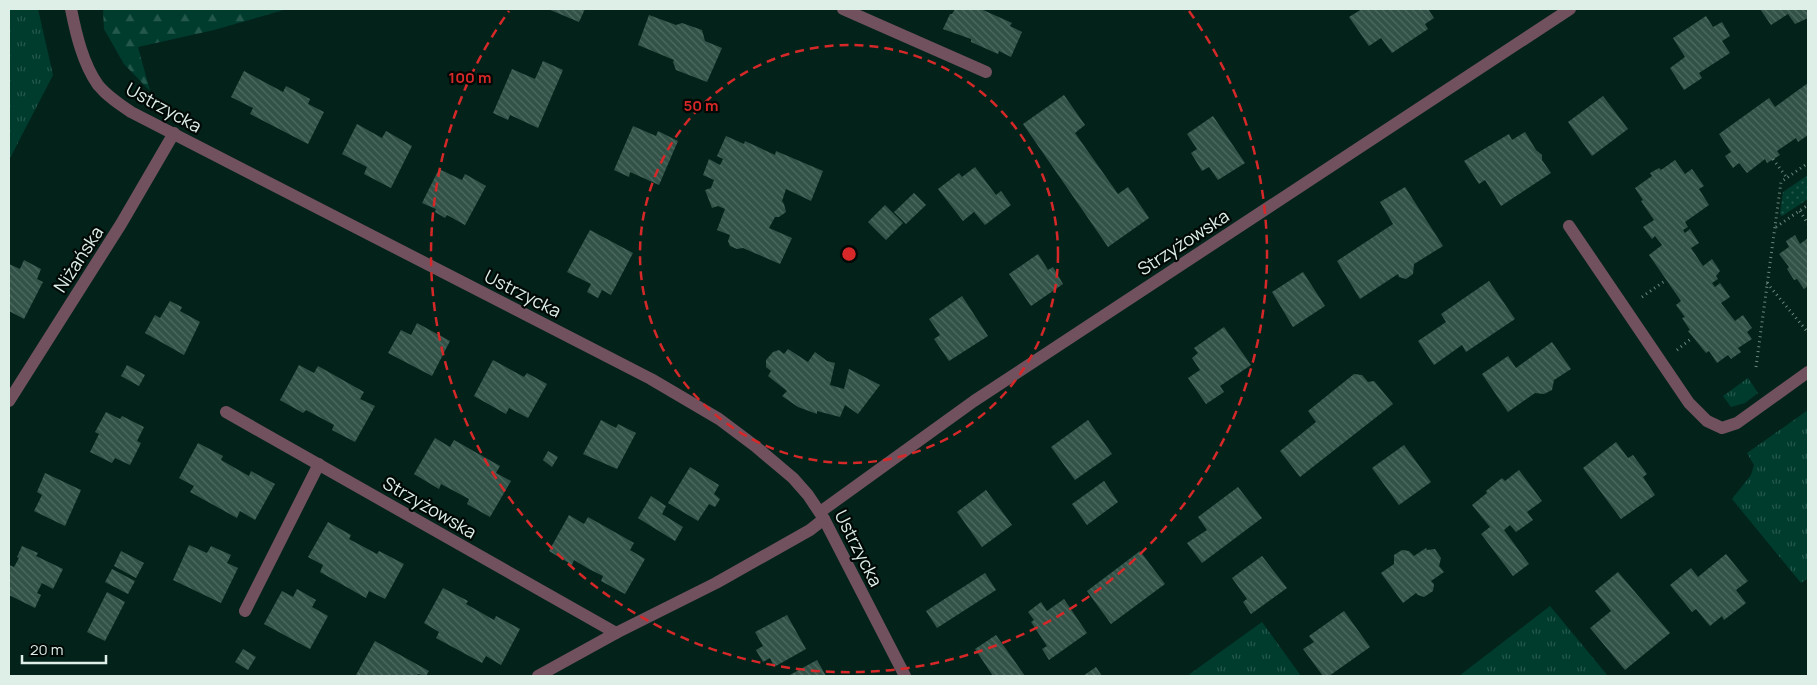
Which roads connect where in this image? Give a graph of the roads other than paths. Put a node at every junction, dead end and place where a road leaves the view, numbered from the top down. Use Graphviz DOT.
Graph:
graph roads {
  1 [pos="71,9"];
  2 [pos="843,9"];
  3 [pos="1570,9"];
  4 [pos="986,72"];
  5 [pos="174,133"];
  6 [pos="1569,226"];
  7 [pos="1808,372"];
  8 [pos="9,401"];
  9 [pos="226,412"];
  10 [pos="319,464"];
  11 [pos="822,516"];
  12 [pos="245,611"];
  13 [pos="616,634"];
  14 [pos="538,676"];
  15 [pos="905,676"];
  1 -- 5 [label="street, Ustrzycka"];
  2 -- 4 [label="street"];
  3 -- 11 [label="street, Strzyżowska"];
  5 -- 8 [label="street, Niżańska"];
  5 -- 11 [label="street, Ustrzycka"];
  6 -- 7 [label="street"];
  9 -- 10 [label="street, Strzyżowska"];
  10 -- 12 [label="street"];
  10 -- 13 [label="street, Strzyżowska"];
  11 -- 13 [label="street, Strzyżowska"];
  11 -- 15 [label="street, Ustrzycka"];
  13 -- 14 [label="street, Strzyżowska"];
}
